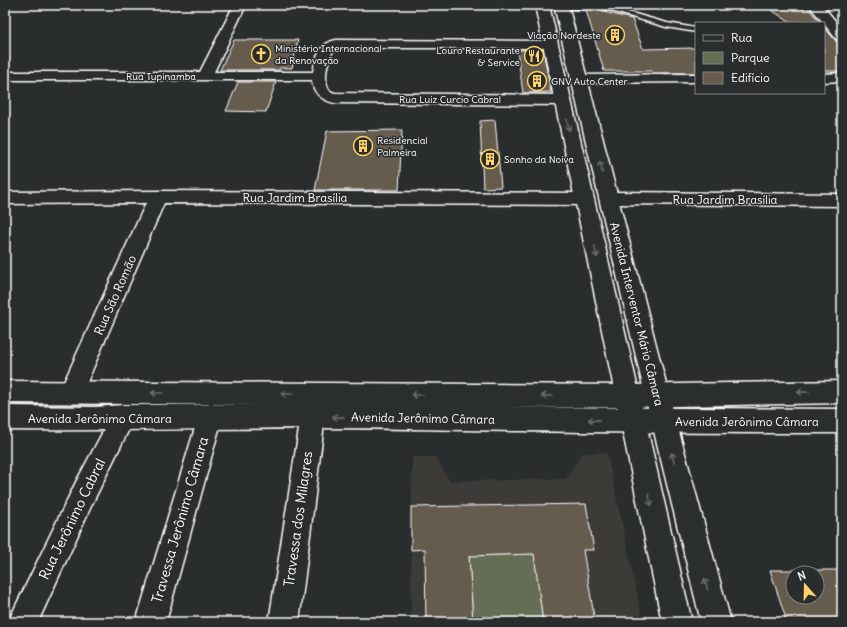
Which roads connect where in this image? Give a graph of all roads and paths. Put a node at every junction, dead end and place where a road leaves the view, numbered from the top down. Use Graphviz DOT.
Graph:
graph roads {
  1 [pos="240,5"];
  2 [pos="542,5"];
  3 [pos="815,5"];
  4 [pos="561,6"];
  5 [pos="585,7"];
  6 [pos="603,7"];
  7 [pos="695,30"];
  8 [pos="842,37"];
  9 [pos="551,45"];
  10 [pos="5,76"];
  11 [pos="205,76"];
  12 [pos="318,76"];
  13 [pos="842,77"];
  14 [pos="695,78"];
  15 [pos="825,78"];
  16 [pos="579,79"];
  17 [pos="563,100"];
  18 [pos="158,197"];
  19 [pos="5,198"];
  20 [pos="609,198"];
  21 [pos="584,199"];
  22 [pos="842,200"];
  23 [pos="5,392"];
  24 [pos="842,392"];
  25 [pos="71,393"];
  26 [pos="657,395"];
  27 [pos="630,408"];
  28 [pos="313,416"];
  29 [pos="123,417"];
  30 [pos="5,418"];
  31 [pos="210,418"];
  32 [pos="664,421"];
  33 [pos="842,421"];
  34 [pos="23,622"];
  35 [pos="151,622"];
  36 [pos="284,622"];
  37 [pos="677,622"];
  38 [pos="716,622"];
  1 -- 11 [label="street"];
  2 -- 9 [label="main road, Avenida Interventor Mário Câmara"];
  3 -- 8 [label="street"];
  4 -- 5 [label="lane"];
  4 -- 16 [label="main road, Avenida Interventor Mário Câmara"];
  6 -- 7 [label="lane"];
  9 -- 12 [label="street"];
  9 -- 17 [label="main road, Avenida Interventor Mário Câmara"];
  10 -- 11 [label="street, Rua Tupinamba"];
  11 -- 12 [label="street, Rua Tupinamba"];
  12 -- 17 [label="street, Rua Luiz Curcio Cabral"];
  13 -- 15 [label="street"];
  14 -- 16 [label="street"];
  20 -- 16 [label="main road, Avenida Interventor Mário Câmara, one-way"];
  17 -- 21 [label="main road, Avenida Interventor Mário Câmara, one-way"];
  18 -- 19 [label="street, Rua Jardim Brasília"];
  18 -- 21 [label="street, Rua Jardim Brasília"];
  18 -- 25 [label="street, Rua São Romão"];
  20 -- 22 [label="street, Rua Jardim Brasília"];
  20 -- 26 [label="main road, Avenida Interventor Mário Câmara"];
  21 -- 27 [label="main road, Avenida Interventor Mário Câmara, one-way"];
  23 -- 25 [label="main road, Avenida Jerônimo Câmara"];
  24 -- 26 [label="main road, Avenida Jerônimo Câmara, one-way"];
  27 -- 25 [label="main road, Avenida Jerônimo Câmara, one-way"];
  26 -- 27 [label="main road, Avenida Jerônimo Câmara"];
  26 -- 32 [label="main road, Avenida Interventor Mário Câmara"];
  27 -- 28 [label="main road, Avenida Jerônimo Câmara, one-way"];
  27 -- 32 [label="main road, Avenida Jerônimo Câmara"];
  27 -- 37 [label="main road, Avenida Interventor Mário Câmara, one-way"];
  28 -- 31 [label="main road, Avenida Jerônimo Câmara"];
  28 -- 36 [label="street, Travessa dos Milagres"];
  29 -- 30 [label="main road, Avenida Jerônimo Câmara"];
  29 -- 31 [label="main road, Avenida Jerônimo Câmara"];
  29 -- 34 [label="street, Rua Jerônimo Cabral"];
  31 -- 35 [label="street, Travessa Jerônimo Câmara"];
  32 -- 33 [label="main road, Avenida Jerônimo Câmara"];
  38 -- 32 [label="main road, Avenida Interventor Mário Câmara, one-way"];
}
